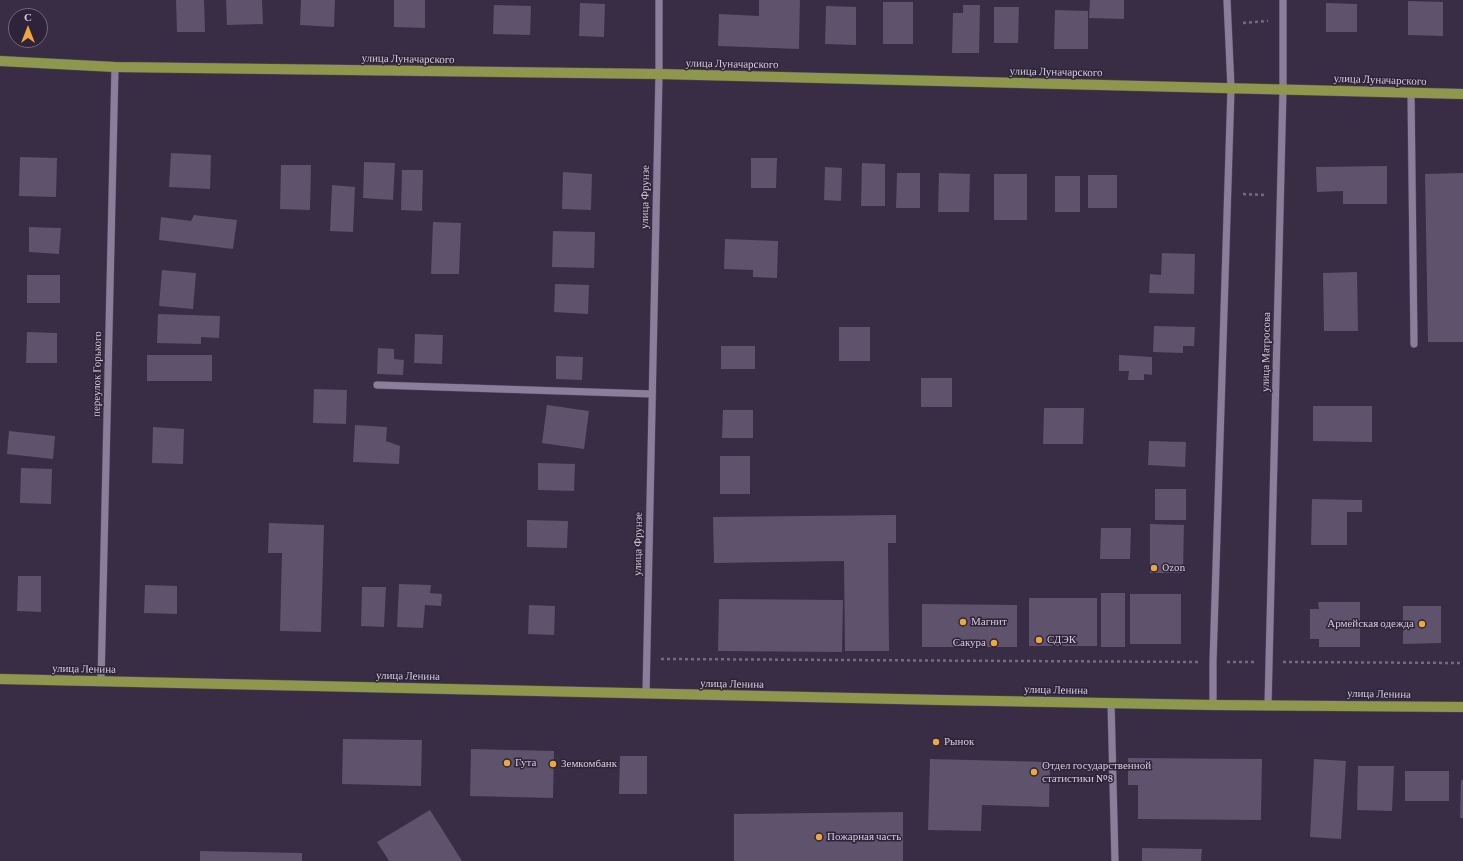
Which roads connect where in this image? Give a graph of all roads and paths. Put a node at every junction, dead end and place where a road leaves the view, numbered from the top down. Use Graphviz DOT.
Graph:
graph roads {
  1 [pos="659,0"];
  2 [pos="1227,0"];
  3 [pos="1283,0"];
  4 [pos="1283,20"];
  5 [pos="1228,23"];
  6 [pos="0,61"];
  7 [pos="115,67"];
  8 [pos="659,74"];
  9 [pos="1231,88"];
  10 [pos="1283,89"];
  11 [pos="1410,92"];
  12 [pos="1463,94"];
  13 [pos="1228,194"];
  14 [pos="1281,195"];
  15 [pos="1414,344"];
  16 [pos="377,385"];
  17 [pos="652,394"];
  18 [pos="647,659"];
  19 [pos="1214,662"];
  20 [pos="1269,662"];
  21 [pos="1463,663"];
  22 [pos="0,680"];
  23 [pos="101,681"];
  24 [pos="646,694"];
  25 [pos="1111,703"];
  26 [pos="1214,705"];
  27 [pos="1268,705"];
  28 [pos="1463,707"];
  29 [pos="1115,861"];
  1 -- 8 [label="street, улица Фрунзе"];
  2 -- 5 [label="street"];
  3 -- 4 [label="street, улица Матросова"];
  4 -- 5 [label="path"];
  4 -- 10 [label="street, улица Матросова"];
  5 -- 9 [label="street"];
  6 -- 7 [label="main road, улица Луначарского"];
  7 -- 8 [label="main road, улица Луначарского"];
  7 -- 23 [label="street, переулок Горького"];
  8 -- 9 [label="main road, улица Луначарского"];
  8 -- 17 [label="street, улица Фрунзе"];
  9 -- 10 [label="main road, улица Луначарского"];
  9 -- 13 [label="street"];
  10 -- 11 [label="main road, улица Луначарского"];
  10 -- 14 [label="street, улица Матросова"];
  11 -- 12 [label="main road, улица Луначарского"];
  11 -- 15 [label="street"];
  13 -- 14 [label="path"];
  13 -- 19 [label="street"];
  14 -- 20 [label="street, улица Матросова"];
  16 -- 17 [label="street"];
  17 -- 18 [label="street, улица Фрунзе"];
  18 -- 19 [label="path"];
  18 -- 24 [label="street, улица Фрунзе"];
  19 -- 20 [label="path"];
  19 -- 26 [label="street"];
  20 -- 21 [label="path"];
  20 -- 27 [label="street, улица Матросова"];
  22 -- 23 [label="main road, улица Ленина"];
  23 -- 24 [label="main road, улица Ленина"];
  24 -- 25 [label="main road, улица Ленина"];
  25 -- 26 [label="main road, улица Ленина"];
  25 -- 29 [label="street"];
  26 -- 27 [label="main road, улица Ленина"];
  27 -- 28 [label="main road, улица Ленина"];
}
